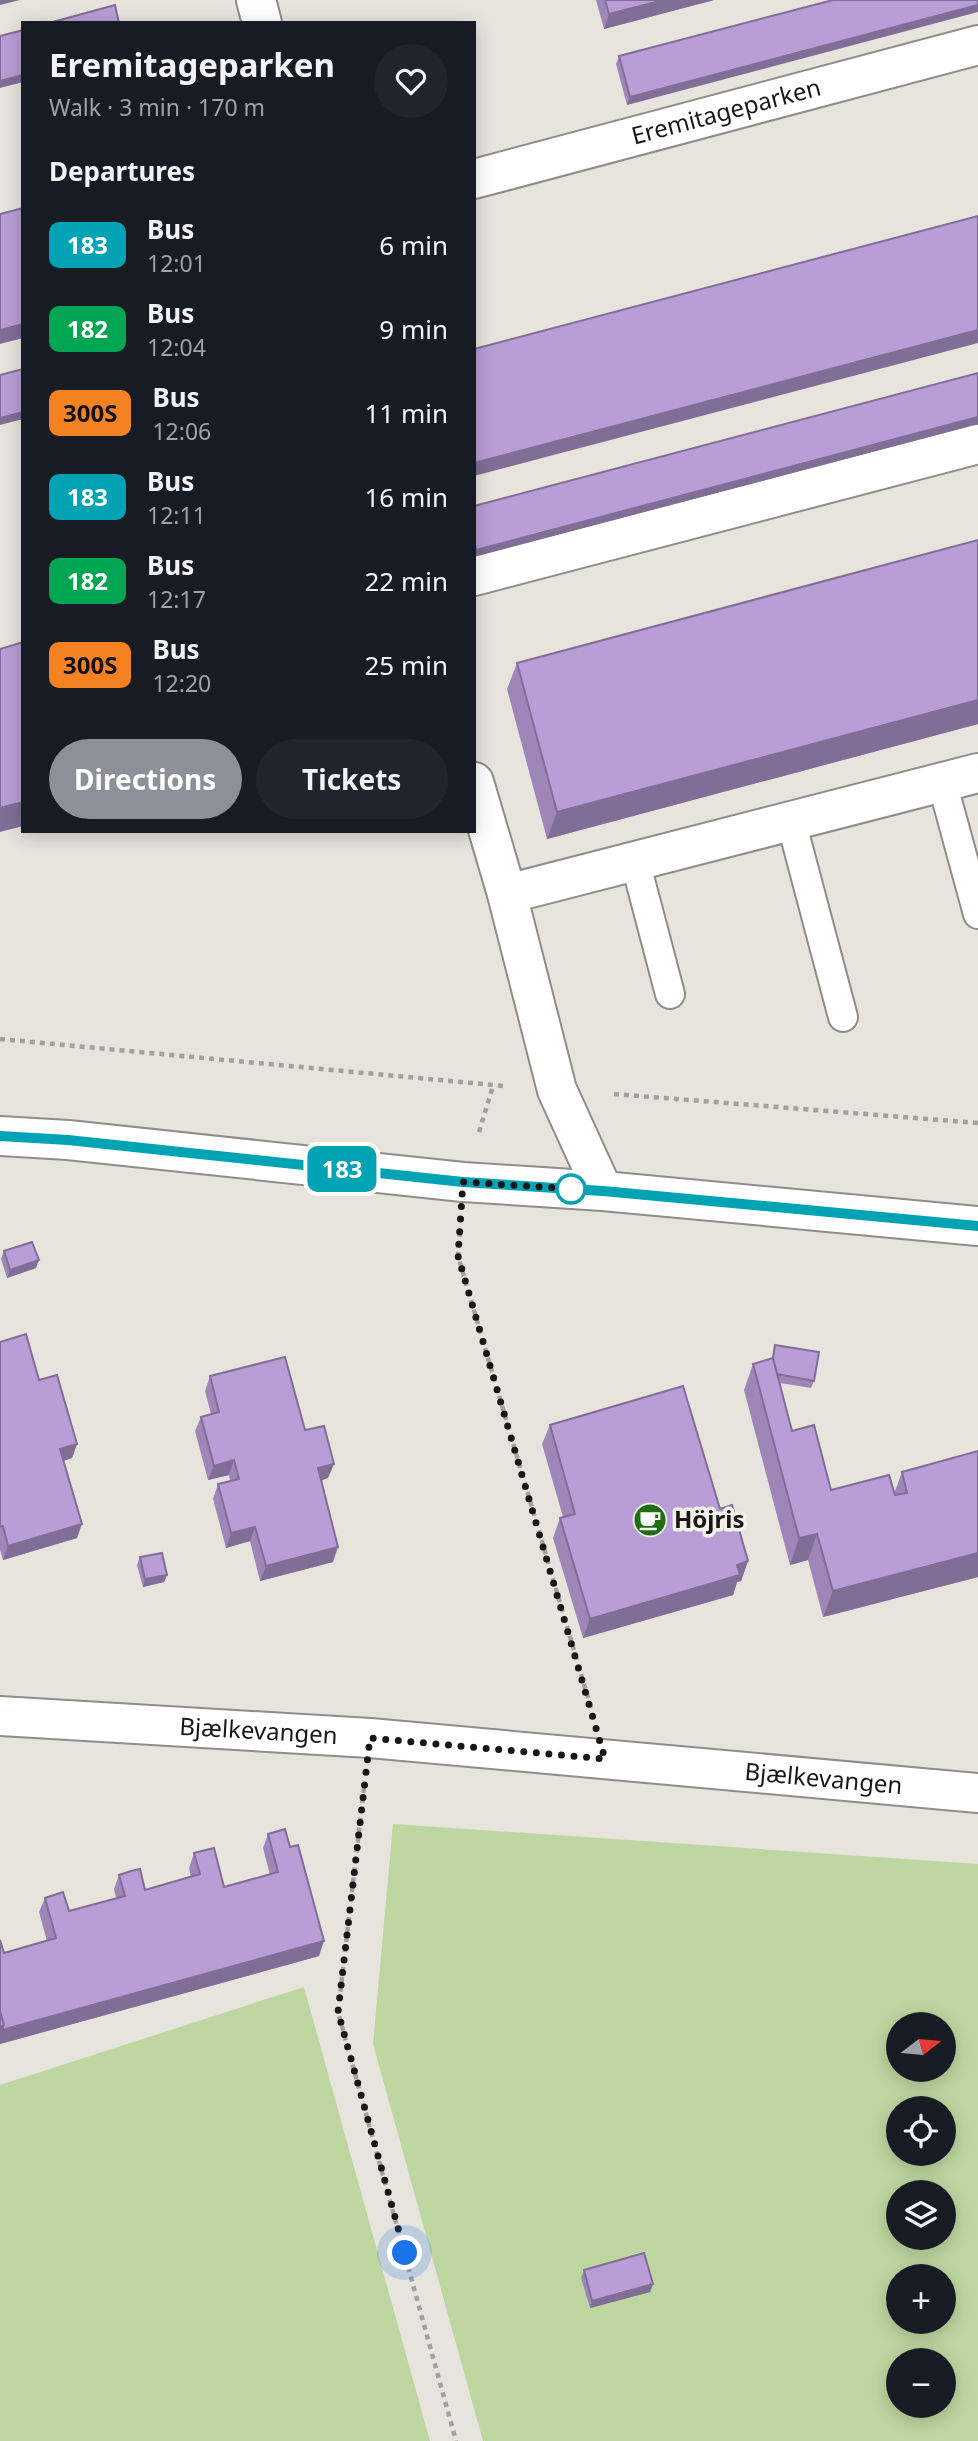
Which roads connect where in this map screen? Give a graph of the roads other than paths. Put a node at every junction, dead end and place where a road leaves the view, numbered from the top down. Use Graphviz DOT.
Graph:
graph roads {
  1 [pos="256,0"];
  2 [pos="261,21"];
  3 [pos="978,46"];
  4 [pos="476,178"];
  5 [pos="978,444"];
  6 [pos="476,575"];
  7 [pos="960,778"];
  8 [pos="476,789"];
  9 [pos="791,821"];
  10 [pos="635,861"];
  11 [pos="507,894"];
  12 [pos="978,914"];
  13 [pos="670,994"];
  14 [pos="842,1017"];
  15 [pos="0,1136"];
  16 [pos="603,1191"];
  17 [pos="978,1226"];
  18 [pos="0,1716"];
  19 [pos="978,1793"];
  1 -- 2 [label="street"];
  3 -- 4 [label="street, Eremitageparken"];
  5 -- 6 [label="street"];
  7 -- 9 [label="street"];
  7 -- 12 [label="lane"];
  8 -- 11 [label="street"];
  9 -- 10 [label="street"];
  9 -- 14 [label="lane"];
  10 -- 11 [label="street"];
  10 -- 13 [label="lane"];
  11 -- 16 [label="street"];
  15 -- 16 [label="street"];
  16 -- 17 [label="street"];
  18 -- 19 [label="street, Bjælkevangen"];
}
